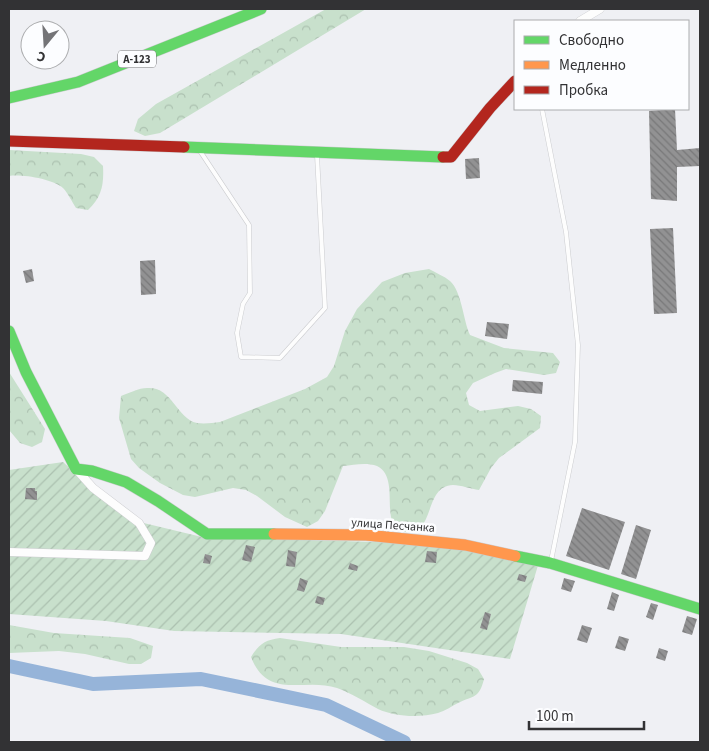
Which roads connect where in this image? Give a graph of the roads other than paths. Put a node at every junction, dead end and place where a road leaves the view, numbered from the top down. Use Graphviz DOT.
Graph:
graph roads {
  1 [pos="261,9"];
  2 [pos="600,9"];
  3 [pos="582,20"];
  4 [pos="514,82"];
  5 [pos="9,98"];
  6 [pos="542,110"];
  7 [pos="9,141"];
  8 [pos="198,148"];
  9 [pos="316,153"];
  10 [pos="9,331"];
  11 [pos="76,469"];
  12 [pos="9,552"];
  13 [pos="550,563"];
  14 [pos="700,609"];
  1 -- 5 [label="street, А-123"];
  2 -- 3 [label="street"];
  4 -- 9 [label="street"];
  6 -- 13 [label="lane"];
  7 -- 8 [label="street"];
  8 -- 9 [label="street"];
  8 -- 9 [label="lane"];
  10 -- 11 [label="street"];
  11 -- 12 [label="street"];
  11 -- 13 [label="street, улица Песчанка"];
  13 -- 14 [label="street, улица Песчанка"];
}
